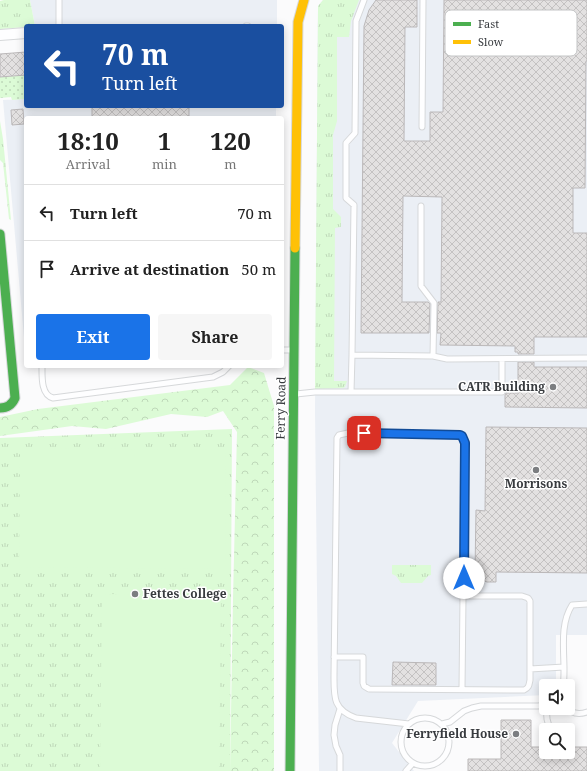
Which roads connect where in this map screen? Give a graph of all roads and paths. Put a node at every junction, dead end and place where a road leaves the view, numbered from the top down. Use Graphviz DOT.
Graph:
graph roads {
  1 [pos="59,0"];
  2 [pos="304,0"];
  3 [pos="364,0"];
  4 [pos="423,0"];
  5 [pos="293,7"];
  6 [pos="298,22"];
  7 [pos="59,24"];
  8 [pos="24,33"];
  9 [pos="0,35"];
  10 [pos="422,127"];
  11 [pos="422,206"];
  12 [pos="0,234"];
  13 [pos="2,281"];
  14 [pos="284,350"];
  15 [pos="294,350"];
  16 [pos="352,355"];
  17 [pos="433,356"];
  18 [pos="587,358"];
  19 [pos="502,359"];
  20 [pos="42,368"];
  21 [pos="228,368"];
  22 [pos="351,392"];
  23 [pos="294,394"];
  24 [pos="0,408"];
  25 [pos="463,596"];
  26 [pos="587,604"];
  27 [pos="334,657"];
  28 [pos="564,667"];
  29 [pos="530,669"];
  30 [pos="563,679"];
  31 [pos="462,689"];
  32 [pos="539,706"];
  33 [pos="340,709"];
  34 [pos="587,712"];
  35 [pos="575,713"];
  36 [pos="409,724"];
  37 [pos="442,724"];
  38 [pos="413,763"];
  39 [pos="429,768"];
  40 [pos="290,771"];
  41 [pos="340,771"];
  42 [pos="406,771"];
  1 -- 7 [label="lane"];
  2 -- 6 [label="main road, Ferry Road"];
  3 -- 16 [label="lane"];
  4 -- 10 [label="lane"];
  5 -- 6 [label="main road, Ferry Road"];
  6 -- 15 [label="main road, Ferry Road"];
  8 -- 9 [label="street"];
  11 -- 17 [label="lane"];
  12 -- 13 [label="main road"];
  13 -- 24 [label="main road"];
  14 -- 15 [label="lane"];
  15 -- 23 [label="main road, Ferry Road"];
  16 -- 17 [label="lane"];
  16 -- 22 [label="lane"];
  17 -- 19 [label="lane"];
  18 -- 19 [label="lane"];
  19 -- 22 [label="lane"];
  20 -- 21 [label="lane"];
  22 -- 23 [label="lane"];
  23 -- 40 [label="main road, Ferry Road"];
  25 -- 27 [label="lane"];
  25 -- 29 [label="lane"];
  25 -- 31 [label="lane"];
  26 -- 28 [label="lane"];
  27 -- 31 [label="lane"];
  27 -- 33 [label="lane"];
  28 -- 29 [label="lane"];
  28 -- 30 [label="lane"];
  29 -- 31 [label="lane"];
  32 -- 37 [label="lane"];
  33 -- 36 [label="lane"];
  33 -- 41 [label="lane"];
  34 -- 35 [label="lane"];
  36 -- 37 [label="lane"];
  36 -- 38 [label="lane"];
  37 -- 39 [label="lane"];
  38 -- 39 [label="lane"];
  38 -- 42 [label="lane"];
}
